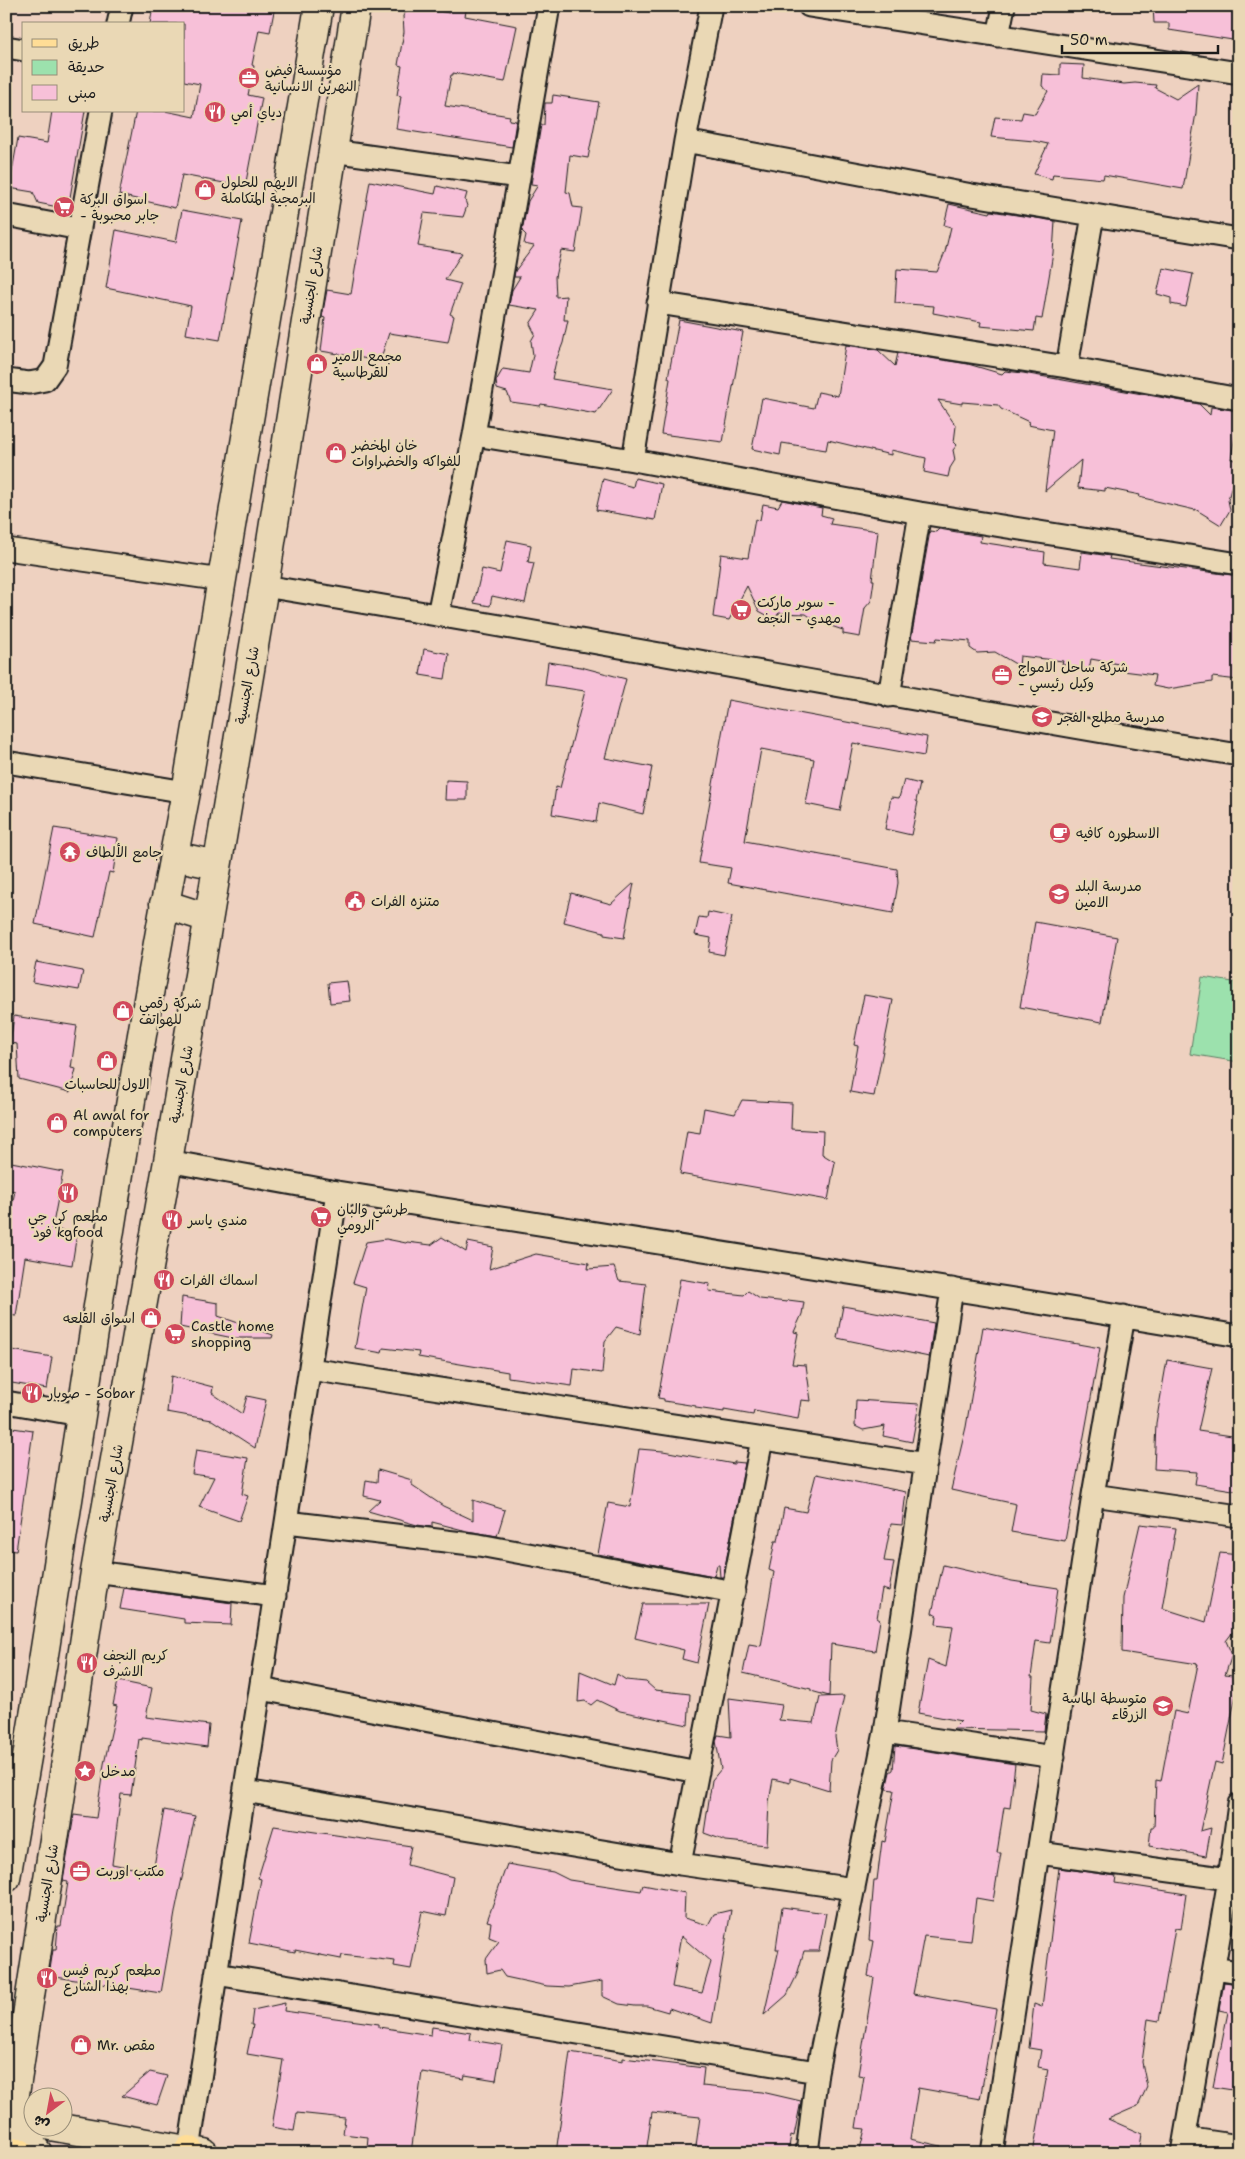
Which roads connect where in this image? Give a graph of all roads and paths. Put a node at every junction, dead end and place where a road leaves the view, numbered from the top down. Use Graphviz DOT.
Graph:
graph roads {
  1 [pos="122,6"];
  2 [pos="318,6"];
  3 [pos="356,6"];
  4 [pos="549,6"];
  5 [pos="711,6"];
  6 [pos="809,6"];
  7 [pos="1004,6"];
  8 [pos="118,22"];
  9 [pos="998,36"];
  10 [pos="6,47"];
  11 [pos="22,50"];
  12 [pos="1239,73"];
  13 [pos="101,112"];
  14 [pos="685,141"];
  15 [pos="332,151"];
  16 [pos="519,177"];
  17 [pos="6,215"];
  18 [pos="1093,215"];
  19 [pos="80,229"];
  20 [pos="1239,239"];
  21 [pos="658,303"];
  22 [pos="1067,367"];
  23 [pos="6,380"];
  24 [pos="1239,399"];
  25 [pos="474,435"];
  26 [pos="633,460"];
  27 [pos="920,513"];
  28 [pos="6,549"];
  29 [pos="1239,564"];
  30 [pos="222,580"];
  31 [pos="264,586"];
  32 [pos="438,615"];
  33 [pos="889,696"];
  34 [pos="1239,755"];
  35 [pos="6,762"];
  36 [pos="186,792"];
  37 [pos="174,856"];
  38 [pos="217,865"];
  39 [pos="164,904"];
  40 [pos="208,918"];
  41 [pos="168,1161"];
  42 [pos="338,1192"];
  43 [pos="952,1289"];
  44 [pos="1124,1316"];
  45 [pos="1239,1336"];
  46 [pos="310,1369"];
  47 [pos="6,1402"];
  48 [pos="80,1415"];
  49 [pos="762,1439"];
  50 [pos="926,1464"];
  51 [pos="1094,1495"];
  52 [pos="1239,1516"];
  53 [pos="287,1522"];
  54 [pos="95,1572"];
  55 [pos="734,1592"];
  56 [pos="275,1596"];
  57 [pos="261,1689"];
  58 [pos="885,1732"];
  59 [pos="1054,1757"];
  60 [pos="698,1772"];
  61 [pos="245,1791"];
  62 [pos="1239,1804"];
  63 [pos="1039,1854"];
  64 [pos="680,1864"];
  65 [pos="6,1878"];
  66 [pos="1229,1879"];
  67 [pos="854,1889"];
  68 [pos="1214,1968"];
  69 [pos="1239,1972"];
  70 [pos="216,1974"];
  71 [pos="817,2072"];
  72 [pos="16,2121"];
  73 [pos="72,2130"];
  74 [pos="1184,2145"];
  75 [pos="1239,2146"];
  76 [pos="6,2150"];
  77 [pos="194,2152"];
  78 [pos="20,2153"];
  79 [pos="38,2153"];
  80 [pos="807,2153"];
  81 [pos="992,2153"];
  1 -- 8 [label="street"];
  2 -- 30 [label="main road"];
  3 -- 15 [label="main road, شارع الجنسية"];
  4 -- 16 [label="street"];
  5 -- 14 [label="street"];
  6 -- 9 [label="street"];
  7 -- 9 [label="street"];
  9 -- 12 [label="street"];
  10 -- 11 [label="street"];
  13 -- 19 [label="street"];
  14 -- 18 [label="street"];
  14 -- 21 [label="street"];
  15 -- 16 [label="street"];
  15 -- 31 [label="main road, شارع الجنسية"];
  16 -- 25 [label="street"];
  17 -- 19 [label="street"];
  18 -- 20 [label="street"];
  18 -- 22 [label="street"];
  19 -- 23 [label="street"];
  21 -- 22 [label="street"];
  21 -- 26 [label="street"];
  22 -- 24 [label="street"];
  25 -- 26 [label="street"];
  25 -- 32 [label="street"];
  26 -- 27 [label="street"];
  27 -- 29 [label="street"];
  27 -- 33 [label="street"];
  28 -- 30 [label="street"];
  30 -- 36 [label="main road"];
  31 -- 32 [label="street"];
  31 -- 38 [label="main road, شارع الجنسية"];
  32 -- 33 [label="street"];
  33 -- 34 [label="street"];
  35 -- 36 [label="street"];
  36 -- 37 [label="main road"];
  37 -- 38 [label="main road"];
  37 -- 39 [label="main road"];
  38 -- 40 [label="main road, شارع الجنسية"];
  39 -- 40 [label="main road"];
  39 -- 48 [label="main road"];
  40 -- 41 [label="main road, شارع الجنسية"];
  41 -- 42 [label="street"];
  41 -- 54 [label="main road, شارع الجنسية"];
  42 -- 43 [label="street"];
  42 -- 46 [label="street"];
  43 -- 44 [label="street"];
  43 -- 50 [label="street"];
  44 -- 45 [label="street"];
  44 -- 51 [label="street"];
  46 -- 49 [label="street"];
  46 -- 53 [label="street"];
  47 -- 48 [label="street"];
  48 -- 65 [label="main road"];
  49 -- 50 [label="street"];
  49 -- 55 [label="street"];
  50 -- 58 [label="street"];
  51 -- 52 [label="street"];
  51 -- 59 [label="street"];
  53 -- 55 [label="street"];
  53 -- 56 [label="street"];
  54 -- 56 [label="street"];
  54 -- 72 [label="main road, شارع الجنسية"];
  55 -- 60 [label="street"];
  56 -- 57 [label="street"];
  57 -- 60 [label="street"];
  57 -- 61 [label="street"];
  58 -- 59 [label="street"];
  58 -- 67 [label="street"];
  59 -- 63 [label="street"];
  60 -- 64 [label="street"];
  61 -- 64 [label="street"];
  61 -- 70 [label="street"];
  62 -- 66 [label="street"];
  63 -- 66 [label="street"];
  63 -- 81 [label="street"];
  64 -- 67 [label="street"];
  66 -- 68 [label="street"];
  67 -- 71 [label="street"];
  68 -- 69 [label="street"];
  68 -- 74 [label="street"];
  70 -- 71 [label="street"];
  70 -- 77 [label="street"];
  71 -- 80 [label="street"];
  72 -- 79 [label="main road, شارع الجنسية"];
  73 -- 77 [label="main road"];
  74 -- 75 [label="street"];
  76 -- 78 [label="main road"];
}
